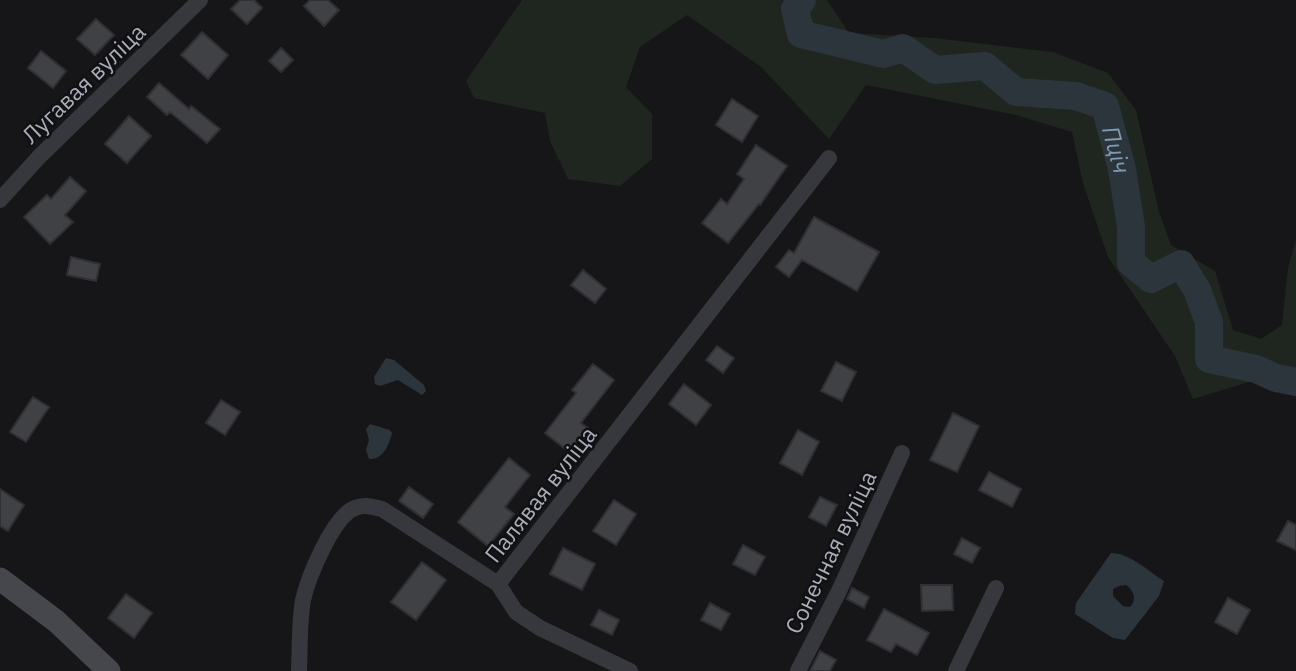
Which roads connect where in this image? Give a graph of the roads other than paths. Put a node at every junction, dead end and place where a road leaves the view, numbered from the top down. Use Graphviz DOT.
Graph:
graph roads {
  1 [pos="200,0"];
  2 [pos="829,158"];
  3 [pos="0,200"];
  4 [pos="902,453"];
  5 [pos="0,579"];
  6 [pos="498,584"];
  7 [pos="996,588"];
  8 [pos="109,671"];
  9 [pos="299,671"];
  10 [pos="630,671"];
  11 [pos="797,671"];
  12 [pos="956,671"];
  1 -- 3 [label="street, Лугавая вуліца"];
  2 -- 6 [label="street, Палявая вуліца"];
  4 -- 11 [label="street, Сонечная вуліца"];
  5 -- 8 [label="main road"];
  6 -- 9 [label="street, Палявая вуліца"];
  6 -- 10 [label="street"];
  7 -- 12 [label="street"];
}
